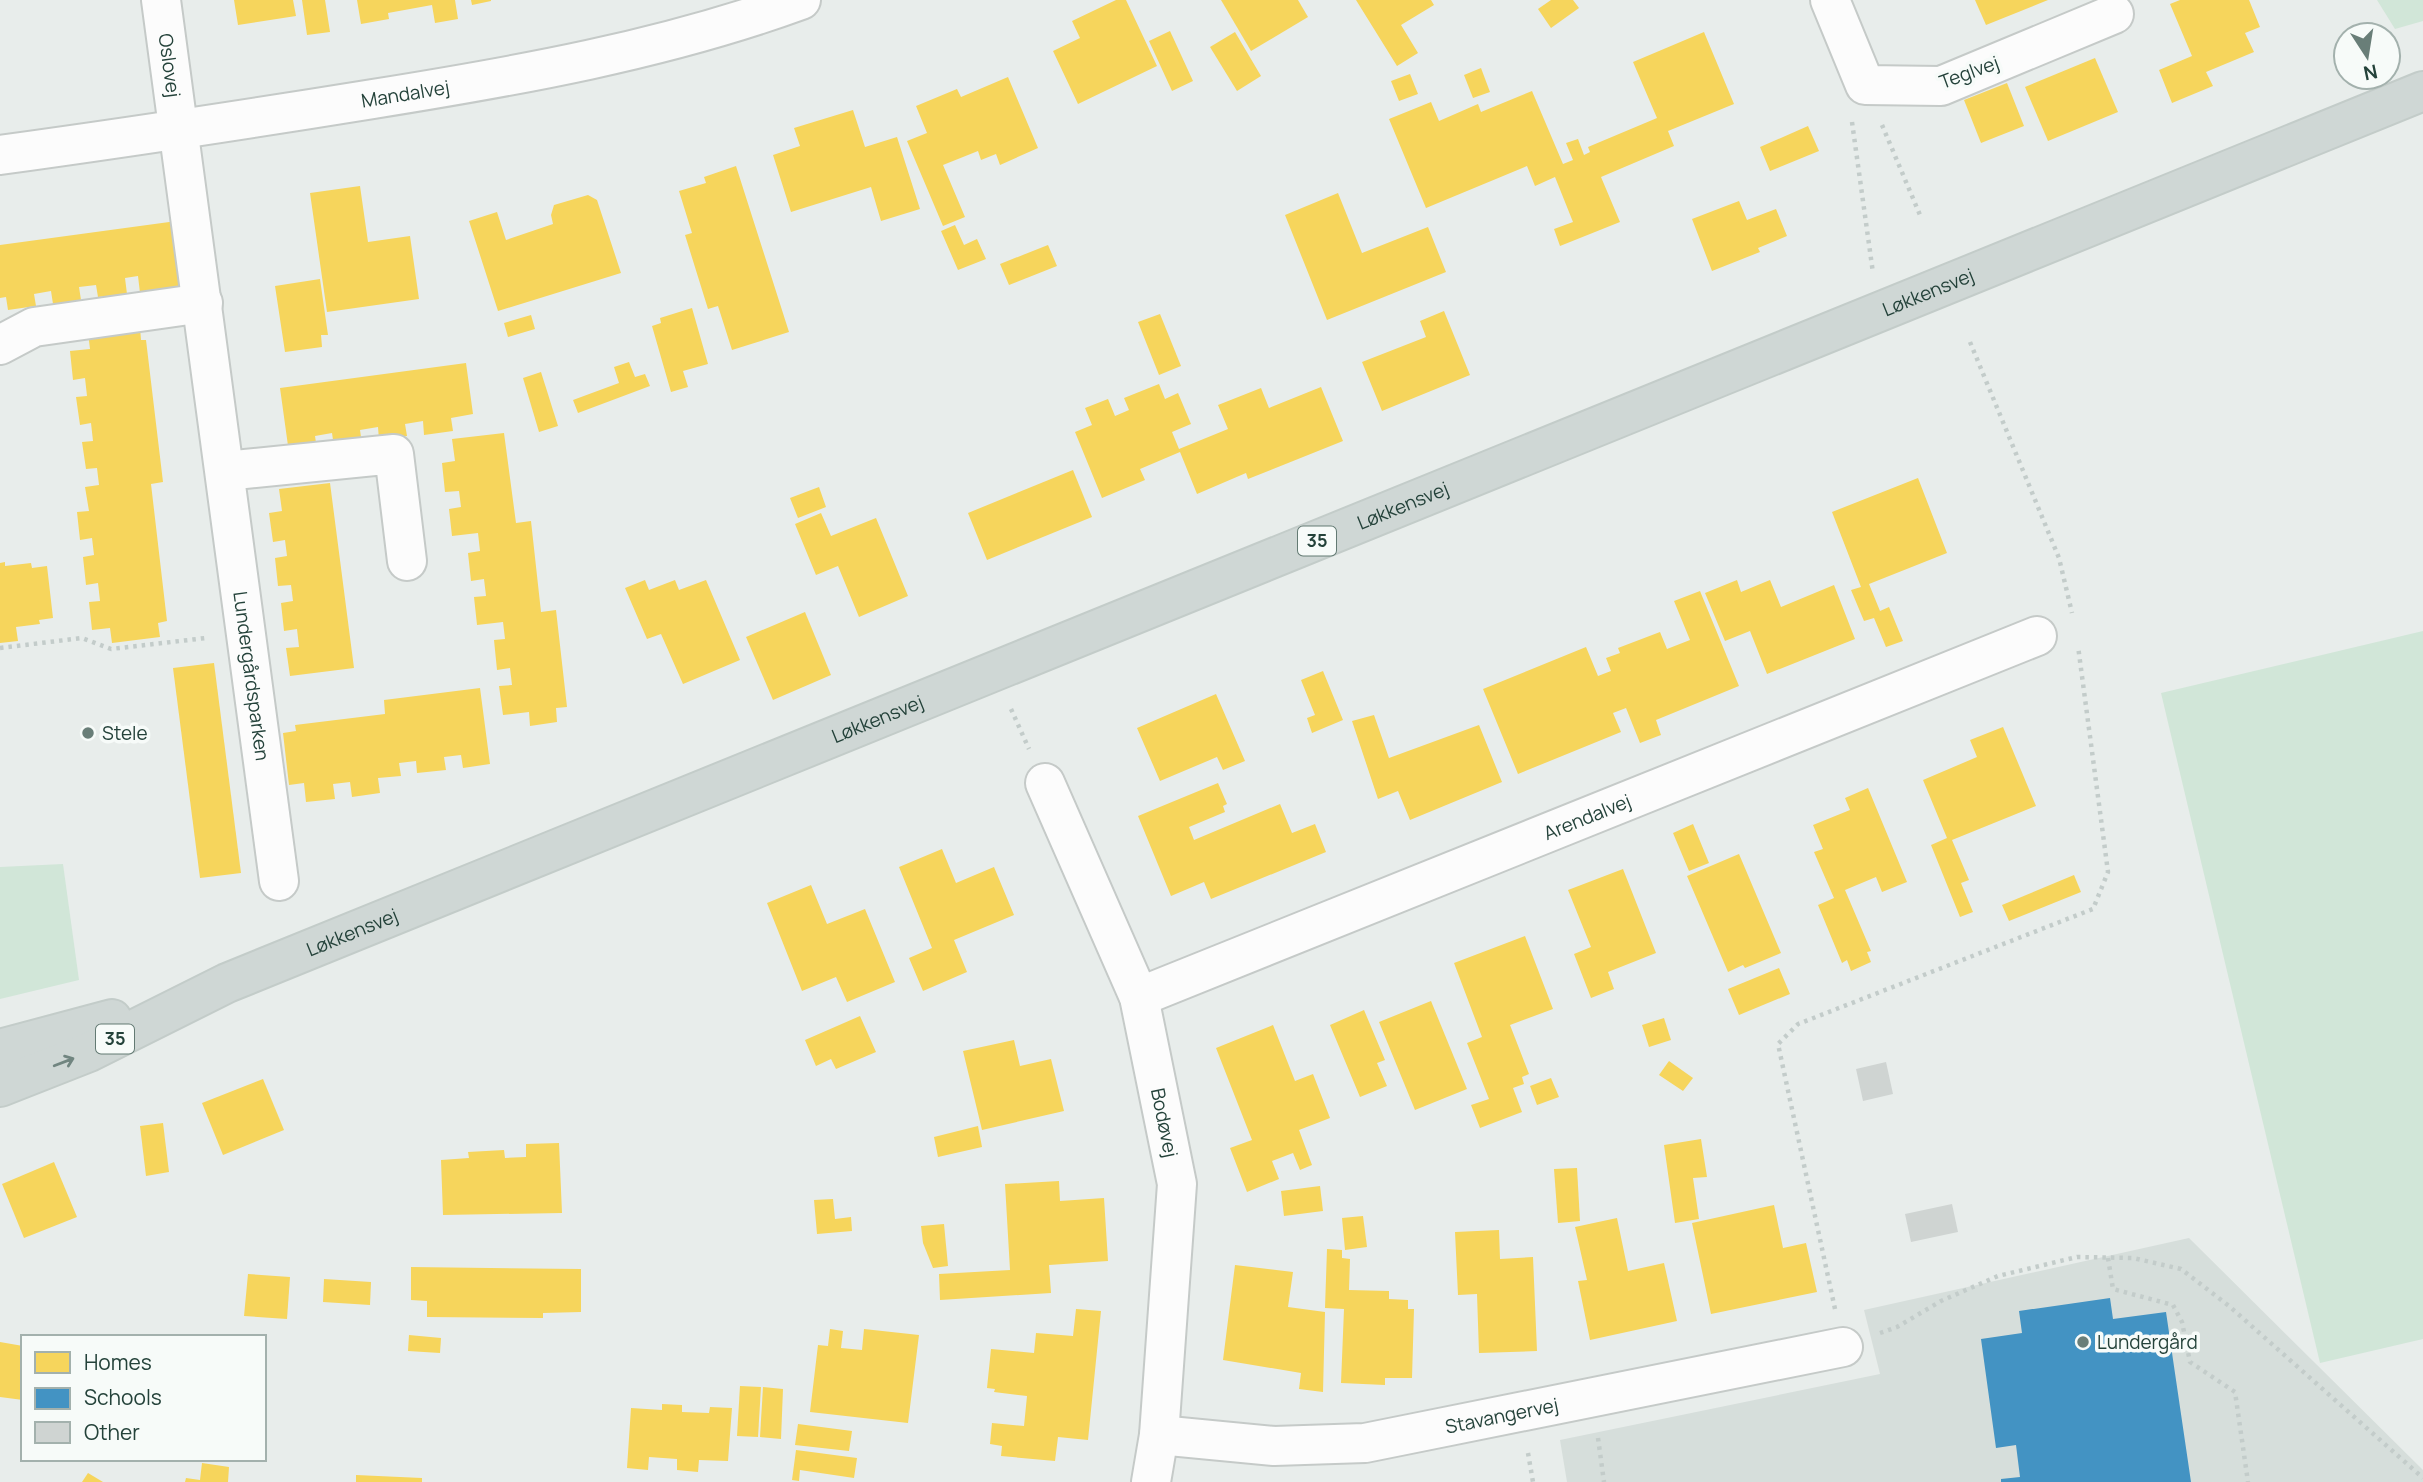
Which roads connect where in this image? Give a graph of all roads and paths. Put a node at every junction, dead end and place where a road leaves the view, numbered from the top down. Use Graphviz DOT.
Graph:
graph roads {
  1 [pos="162,0"];
  2 [pos="802,0"];
  3 [pos="1830,0"];
  4 [pos="2114,14"];
  5 [pos="1865,85"];
  6 [pos="2415,94"];
  7 [pos="180,130"];
  8 [pos="0,155"];
  9 [pos="1920,215"];
  10 [pos="203,303"];
  11 [pos="1878,312"];
  12 [pos="1970,342"];
  13 [pos="0,345"];
  14 [pos="225,471"];
  15 [pos="407,561"];
  16 [pos="2074,623"];
  17 [pos="246,633"];
  18 [pos="2036,635"];
  19 [pos="2076,637"];
  20 [pos="0,648"];
  21 [pos="994,673"];
  22 [pos="1045,783"];
  23 [pos="279,881"];
  24 [pos="227,984"];
  25 [pos="1139,997"];
  26 [pos="0,1049"];
  27 [pos="0,1087"];
  28 [pos="2108,1258"];
  29 [pos="1843,1347"];
  30 [pos="1158,1435"];
  31 [pos="2423,1478"];
  32 [pos="1151,1482"];
  33 [pos="2248,1482"];
  1 -- 7 [label="street, Oslovej"];
  2 -- 7 [label="street, Mandalvej"];
  3 -- 5 [label="street"];
  4 -- 5 [label="street, Teglvej"];
  5 -- 9 [label="path"];
  5 -- 11 [label="path"];
  6 -- 11 [label="main road, Løkkensvej / 35"];
  7 -- 8 [label="street, Mandalvej"];
  7 -- 10 [label="street, Lundergårdsparken"];
  10 -- 13 [label="street"];
  10 -- 14 [label="street, Lundergårdsparken"];
  11 -- 21 [label="main road, Løkkensvej / 35"];
  12 -- 16 [label="path"];
  14 -- 15 [label="street"];
  14 -- 17 [label="street, Lundergårdsparken"];
  17 -- 20 [label="path"];
  17 -- 23 [label="street, Lundergårdsparken"];
  18 -- 25 [label="street, Arendalvej"];
  19 -- 29 [label="path"];
  21 -- 22 [label="path"];
  21 -- 24 [label="main road, Løkkensvej / 35"];
  22 -- 25 [label="street, Bodøvej"];
  24 -- 26 [label="main road, Løkkensvej / 35"];
  27 -- 24 [label="main road, Løkkensvej / 35, one-way"];
  25 -- 30 [label="street, Bodøvej"];
  28 -- 29 [label="path"];
  28 -- 31 [label="path"];
  28 -- 33 [label="path"];
  29 -- 30 [label="street, Stavangervej"];
  30 -- 32 [label="street, Bodøvej"];
}
